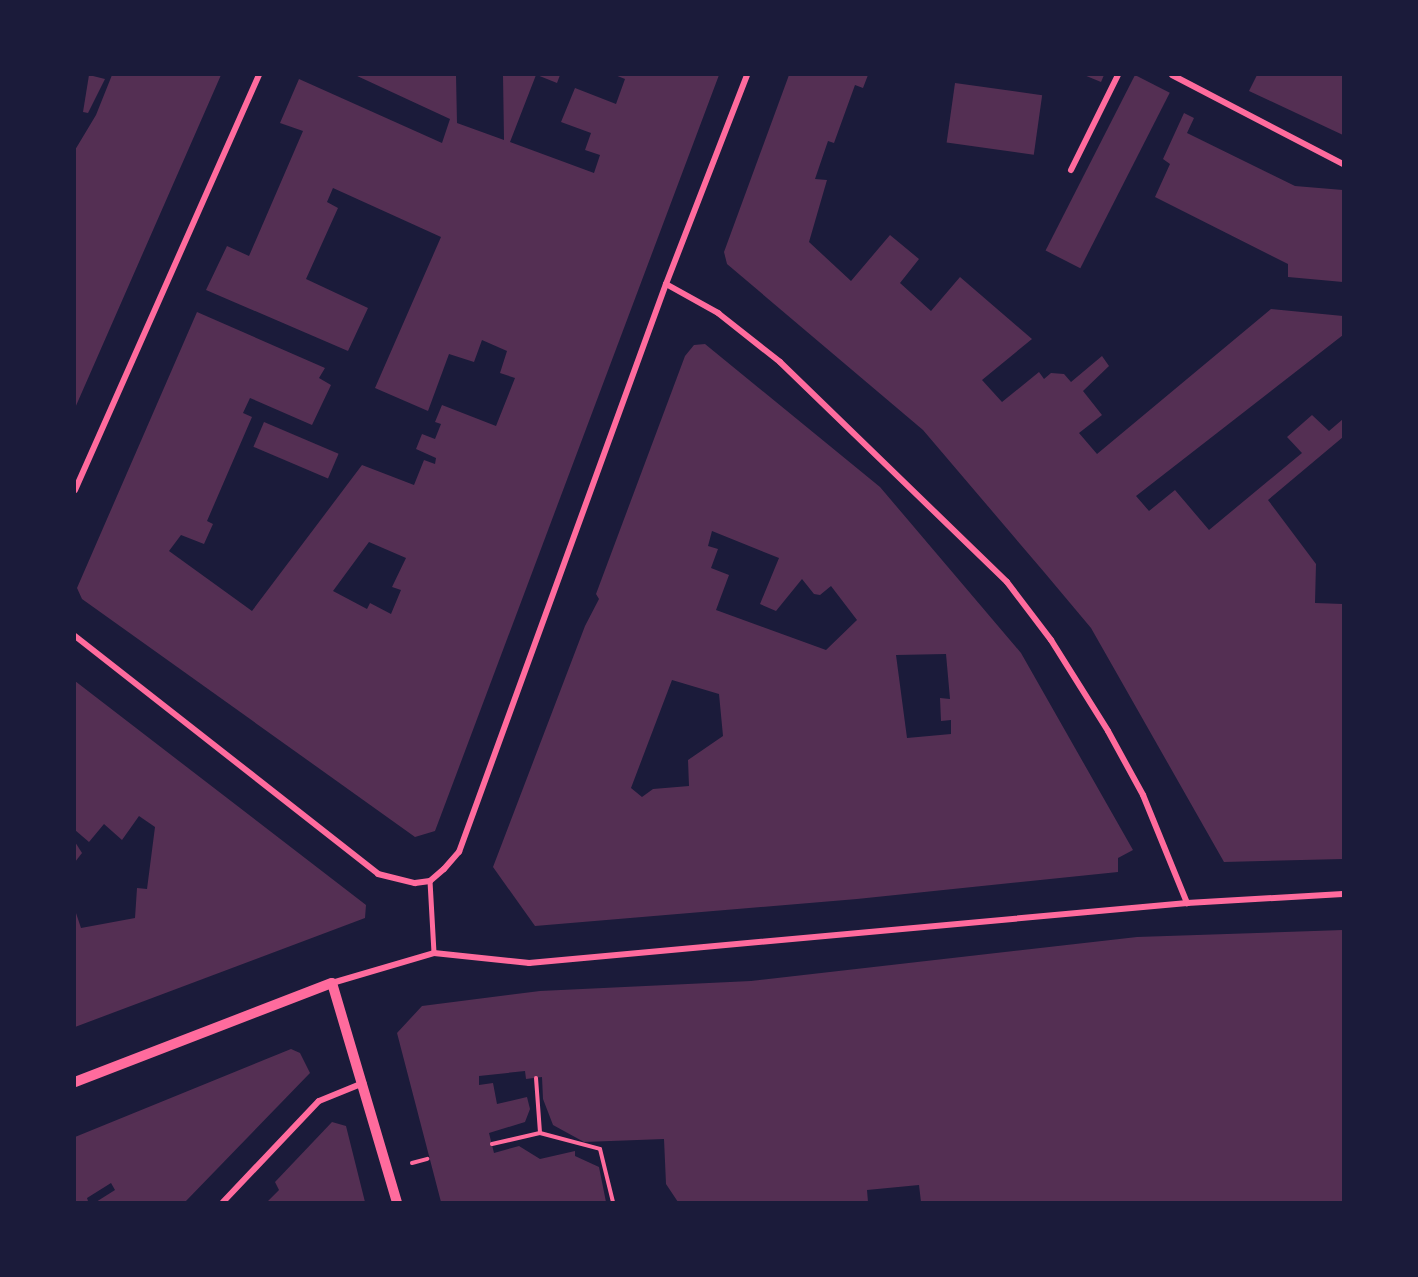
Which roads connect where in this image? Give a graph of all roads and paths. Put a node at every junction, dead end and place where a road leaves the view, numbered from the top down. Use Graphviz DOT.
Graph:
graph roads {
  1 [pos="259,75"];
  2 [pos="747,75"];
  3 [pos="1118,75"];
  4 [pos="1172,75"];
  5 [pos="1343,164"];
  6 [pos="1071,170"];
  7 [pos="666,284"];
  8 [pos="75,490"];
  9 [pos="75,636"];
  10 [pos="430,880"];
  11 [pos="1343,894"];
  12 [pos="1187,903"];
  13 [pos="434,953"];
  14 [pos="332,983"];
  15 [pos="536,1078"];
  16 [pos="75,1082"];
  17 [pos="363,1083"];
  18 [pos="540,1133"];
  19 [pos="492,1144"];
  20 [pos="223,1202"];
  21 [pos="397,1202"];
  22 [pos="613,1202"];
  1 -- 8 [label="street"];
  2 -- 7 [label="street"];
  3 -- 6 [label="street"];
  4 -- 5 [label="street"];
  7 -- 10 [label="street"];
  7 -- 12 [label="street"];
  9 -- 10 [label="street"];
  10 -- 13 [label="lane"];
  11 -- 12 [label="street"];
  12 -- 13 [label="street"];
  13 -- 14 [label="street"];
  14 -- 16 [label="street"];
  14 -- 17 [label="street"];
  15 -- 18 [label="path"];
  17 -- 20 [label="street"];
  17 -- 21 [label="street"];
  18 -- 19 [label="path"];
  18 -- 22 [label="path"];
}
